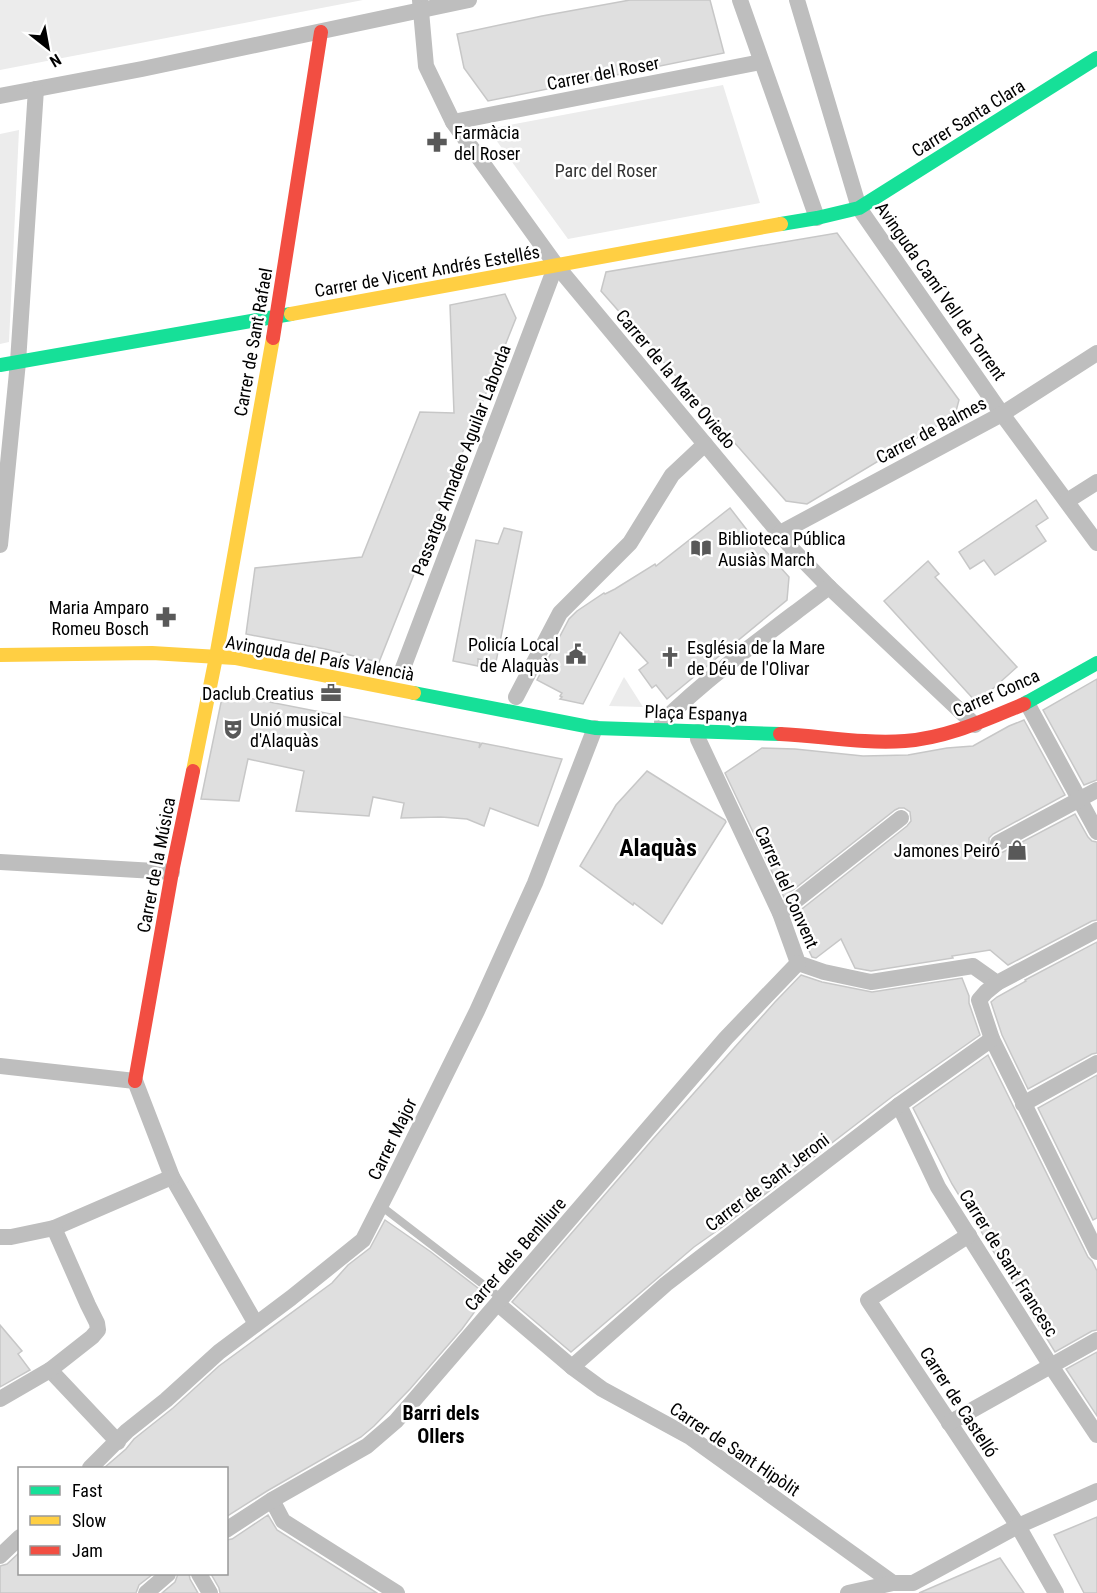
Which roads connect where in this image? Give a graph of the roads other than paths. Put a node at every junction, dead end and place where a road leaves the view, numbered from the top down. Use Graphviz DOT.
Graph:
graph roads {
  1 [pos="469,0"];
  2 [pos="740,0"];
  3 [pos="797,0"];
  4 [pos="421,5"];
  5 [pos="321,32"];
  6 [pos="1097,58"];
  7 [pos="761,62"];
  8 [pos="36,89"];
  9 [pos="0,96"];
  10 [pos="453,122"];
  11 [pos="859,208"];
  12 [pos="817,218"];
  13 [pos="556,266"];
  14 [pos="277,317"];
  15 [pos="1097,353"];
  16 [pos="18,362"];
  17 [pos="0,365"];
  18 [pos="1002,414"];
  19 [pos="705,444"];
  20 [pos="1097,482"];
  21 [pos="1067,501"];
  22 [pos="780,533"];
  23 [pos="1097,543"];
  24 [pos="0,545"];
  25 [pos="829,586"];
  26 [pos="0,655"];
  27 [pos="216,657"];
  28 [pos="1097,663"];
  29 [pos="403,668"];
  30 [pos="516,697"];
  31 [pos="1027,702"];
  32 [pos="662,722"];
  33 [pos="975,725"];
  34 [pos="594,728"];
  35 [pos="698,732"];
  36 [pos="796,735"];
  37 [pos="1097,790"];
  38 [pos="1079,800"];
  39 [pos="901,818"];
  40 [pos="1097,832"];
  41 [pos="998,843"];
  42 [pos="0,862"];
  43 [pos="172,872"];
  44 [pos="780,913"];
  45 [pos="1097,930"];
  46 [pos="798,963"];
  47 [pos="997,983"];
  48 [pos="993,1039"];
  49 [pos="1097,1063"];
  50 [pos="0,1066"];
  51 [pos="135,1081"];
  52 [pos="1023,1104"];
  53 [pos="899,1105"];
  54 [pos="172,1177"];
  55 [pos="381,1206"];
  56 [pos="54,1228"];
  57 [pos="1093,1232"];
  58 [pos="969,1235"];
  59 [pos="0,1237"];
  60 [pos="1097,1252"];
  61 [pos="500,1301"];
  62 [pos="256,1324"];
  63 [pos="1097,1340"];
  64 [pos="572,1366"];
  65 [pos="1051,1366"];
  66 [pos="50,1370"];
  67 [pos="0,1399"];
  68 [pos="949,1423"];
  69 [pos="1097,1435"];
  70 [pos="118,1442"];
  71 [pos="100,1465"];
  72 [pos="1097,1491"];
  73 [pos="272,1500"];
  74 [pos="1018,1526"];
  75 [pos="228,1529"];
  76 [pos="18,1539"];
  77 [pos="0,1556"];
  78 [pos="167,1575"];
  79 [pos="200,1575"];
  80 [pos="893,1583"];
  81 [pos="917,1588"];
  82 [pos="393,1592"];
  83 [pos="146,1593"];
  84 [pos="210,1593"];
  85 [pos="848,1593"];
  86 [pos="1056,1593"];
  1 -- 4 [label="street"];
  2 -- 7 [label="street"];
  3 -- 11 [label="street, Avinguda Camí Vell de Torrent"];
  4 -- 5 [label="street"];
  4 -- 10 [label="street, Carrer de la Mare Oviedo"];
  5 -- 8 [label="street"];
  5 -- 14 [label="street, Carrer de Sant Rafael"];
  6 -- 11 [label="street, Carrer Santa Clara"];
  7 -- 10 [label="street, Carrer del Roser"];
  7 -- 12 [label="street"];
  8 -- 9 [label="street"];
  8 -- 16 [label="street"];
  10 -- 13 [label="street, Carrer de la Mare Oviedo"];
  11 -- 12 [label="street, Carrer de Vicent Andrés Estellés"];
  11 -- 18 [label="street, Avinguda Camí Vell de Torrent"];
  12 -- 13 [label="street, Carrer de Vicent Andrés Estellés"];
  13 -- 14 [label="street, Carrer de Vicent Andrés Estellés"];
  13 -- 19 [label="street, Carrer de la Mare Oviedo"];
  13 -- 29 [label="street, Passatge Amadeo Aguilar Laborda"];
  14 -- 16 [label="street, Carrer de Vicent Andrés Estellés"];
  14 -- 27 [label="street, Carrer de Sant Rafael"];
  15 -- 18 [label="street, Carrer de Balmes"];
  16 -- 17 [label="street, Carrer de Vicent Andrés Estellés"];
  16 -- 24 [label="street"];
  18 -- 21 [label="street, Avinguda Camí Vell de Torrent"];
  18 -- 22 [label="street, Carrer de Balmes"];
  19 -- 22 [label="street, Carrer de la Mare Oviedo"];
  19 -- 30 [label="street"];
  20 -- 21 [label="street"];
  21 -- 23 [label="street, Avinguda Camí Vell de Torrent"];
  22 -- 25 [label="street, Carrer de la Mare Oviedo"];
  25 -- 32 [label="street"];
  25 -- 33 [label="street, Carrer de la Mare Oviedo"];
  26 -- 27 [label="street, Avinguda del País Valencià"];
  27 -- 34 [label="street, Avinguda del País Valencià"];
  27 -- 43 [label="street, Carrer de la Música"];
  28 -- 31 [label="street, Carrer Conca"];
  31 -- 33 [label="street, Carrer Conca"];
  31 -- 38 [label="street"];
  33 -- 36 [label="street, Carrer Conca"];
  34 -- 35 [label="street, Plaça Espanya"];
  34 -- 55 [label="street, Carrer Major"];
  35 -- 36 [label="street, Plaça Espanya"];
  35 -- 44 [label="street, Carrer del Convent"];
  37 -- 38 [label="street"];
  38 -- 40 [label="street"];
  38 -- 41 [label="street"];
  39 -- 44 [label="street"];
  42 -- 43 [label="street"];
  43 -- 51 [label="street, Carrer de la Música"];
  44 -- 46 [label="street, Carrer del Convent"];
  45 -- 47 [label="street"];
  46 -- 47 [label="street, Carrer del Convent"];
  46 -- 61 [label="street, Carrer dels Benlliure"];
  47 -- 48 [label="street"];
  48 -- 52 [label="street"];
  48 -- 53 [label="street, Carrer de Sant Jeroni"];
  49 -- 52 [label="street"];
  50 -- 51 [label="street"];
  51 -- 54 [label="street"];
  52 -- 57 [label="street"];
  53 -- 58 [label="street, Carrer de Sant Francesc"];
  53 -- 64 [label="street, Carrer de Sant Jeroni"];
  54 -- 56 [label="street"];
  54 -- 62 [label="street"];
  55 -- 61 [label="lane, Carrer de Sant Hipòlit"];
  55 -- 62 [label="street, Carrer Major"];
  56 -- 59 [label="street"];
  56 -- 66 [label="street"];
  57 -- 60 [label="street"];
  58 -- 65 [label="street, Carrer de Sant Francesc"];
  58 -- 68 [label="street, Carrer de Castelló"];
  61 -- 64 [label="street, Carrer de Sant Hipòlit"];
  61 -- 73 [label="street, Carrer dels Benlliure"];
  62 -- 70 [label="street, Carrer Major"];
  63 -- 65 [label="street"];
  64 -- 80 [label="street, Carrer de Sant Hipòlit"];
  65 -- 68 [label="street"];
  65 -- 69 [label="street, Carrer de Sant Francesc"];
  66 -- 67 [label="street"];
  66 -- 70 [label="street"];
  68 -- 74 [label="street, Carrer de Castelló"];
  70 -- 71 [label="street, Carrer Major"];
  72 -- 74 [label="street"];
  73 -- 75 [label="street, Carrer dels Benlliure"];
  73 -- 82 [label="street"];
  74 -- 81 [label="street"];
  74 -- 86 [label="street, Carrer de Castelló"];
  76 -- 77 [label="street"];
  78 -- 83 [label="street"];
  79 -- 84 [label="street"];
  80 -- 81 [label="street"];
  80 -- 85 [label="street"];
}
